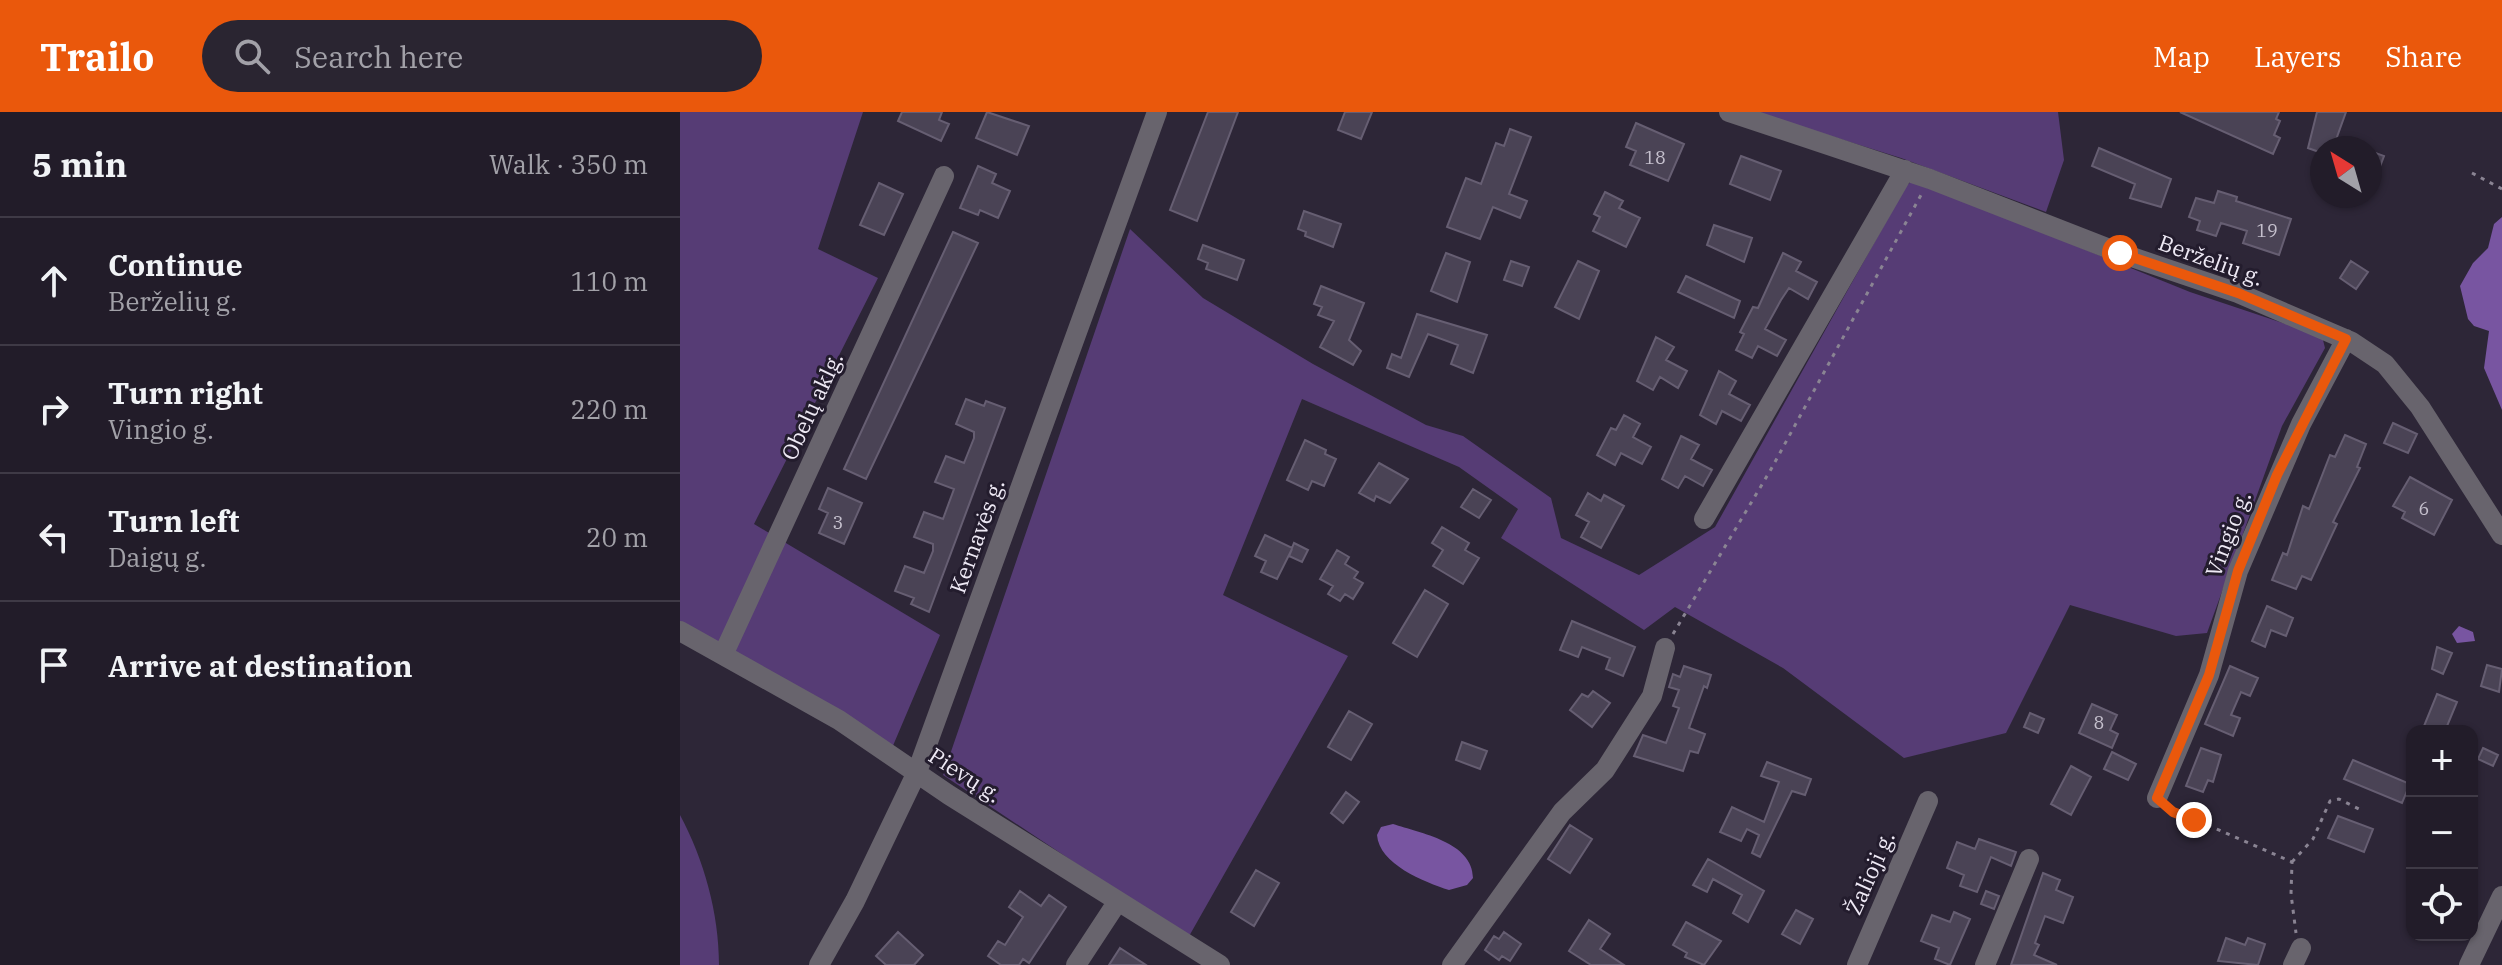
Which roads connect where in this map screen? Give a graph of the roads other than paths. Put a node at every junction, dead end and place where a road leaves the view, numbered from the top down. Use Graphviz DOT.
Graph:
graph roads {
  1 [pos="1157,112"];
  2 [pos="1729,112"];
  3 [pos="1905,170"];
  4 [pos="944,176"];
  5 [pos="2346,339"];
  6 [pos="1704,519"];
  7 [pos="2502,535"];
  8 [pos="680,631"];
  9 [pos="1665,648"];
  10 [pos="723,655"];
  11 [pos="917,772"];
  12 [pos="2157,798"];
  13 [pos="1928,801"];
  14 [pos="2029,859"];
  15 [pos="2502,896"];
  16 [pos="1118,901"];
  17 [pos="819,965"];
  18 [pos="1076,965"];
  19 [pos="1220,965"];
  20 [pos="1452,965"];
  21 [pos="1857,965"];
  22 [pos="1985,965"];
  23 [pos="2469,965"];
  1 -- 11 [label="street, Kernavės g."];
  2 -- 3 [label="street, Berželių g."];
  3 -- 5 [label="street, Berželių g."];
  3 -- 6 [label="street"];
  4 -- 10 [label="street, Obelų aklg."];
  5 -- 7 [label="street, Berželių g."];
  5 -- 12 [label="street, Vingio g."];
  8 -- 10 [label="street, Pievų g."];
  9 -- 20 [label="street"];
  10 -- 11 [label="street, Pievų g."];
  11 -- 16 [label="street, Pievų g."];
  11 -- 17 [label="street, Kernavės g."];
  13 -- 21 [label="street, Žalioji g."];
  14 -- 22 [label="street"];
  15 -- 23 [label="street"];
  16 -- 18 [label="street"];
  16 -- 19 [label="street, Pievų g."];
}
